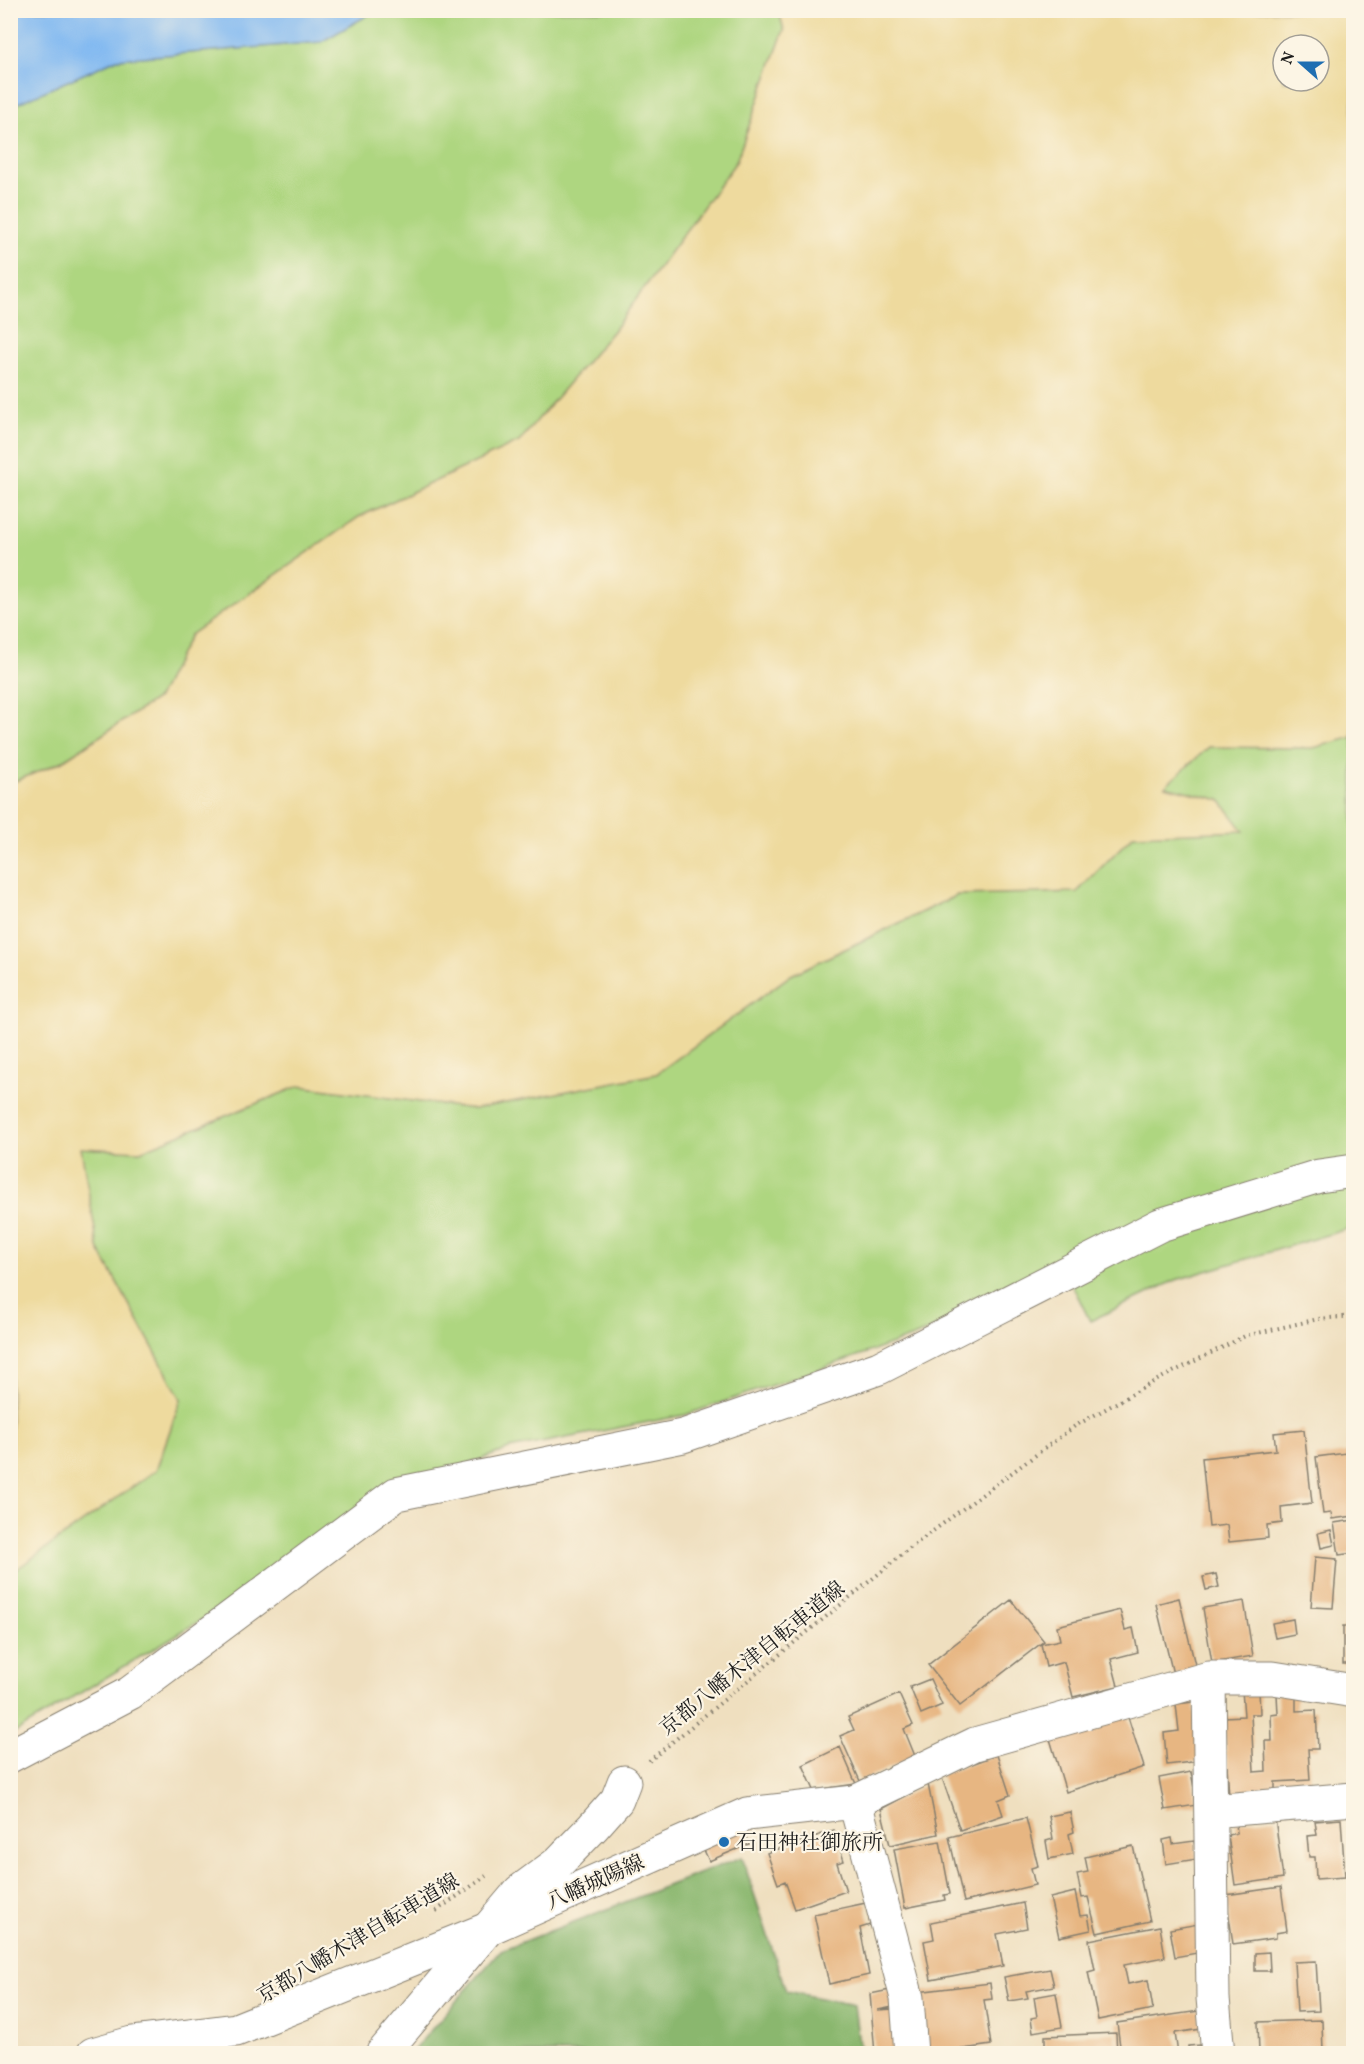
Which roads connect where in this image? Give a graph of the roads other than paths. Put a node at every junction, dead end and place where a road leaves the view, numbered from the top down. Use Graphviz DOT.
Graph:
graph roads {
  1 [pos="1353,1171"];
  2 [pos="1209,1678"];
  3 [pos="1353,1691"];
  4 [pos="10,1756"];
  5 [pos="624,1782"];
  6 [pos="1353,1799"];
  7 [pos="855,1802"];
  8 [pos="1211,1811"];
  9 [pos="485,1930"];
  10 [pos="236,2030"];
  11 [pos="93,2054"];
  12 [pos="202,2054"];
  13 [pos="382,2054"];
  14 [pos="911,2054"];
  15 [pos="1218,2054"];
  1 -- 4 [label="street"];
  2 -- 3 [label="street, 八幡城陽線"];
  2 -- 7 [label="street, 八幡城陽線"];
  2 -- 8 [label="street"];
  5 -- 9 [label="street"];
  6 -- 8 [label="street"];
  7 -- 9 [label="street, 八幡城陽線"];
  7 -- 14 [label="street"];
  8 -- 15 [label="street"];
  9 -- 10 [label="street, 八幡城陽線"];
  9 -- 13 [label="street"];
  10 -- 11 [label="street, 八幡城陽線"];
  10 -- 12 [label="street"];
}
